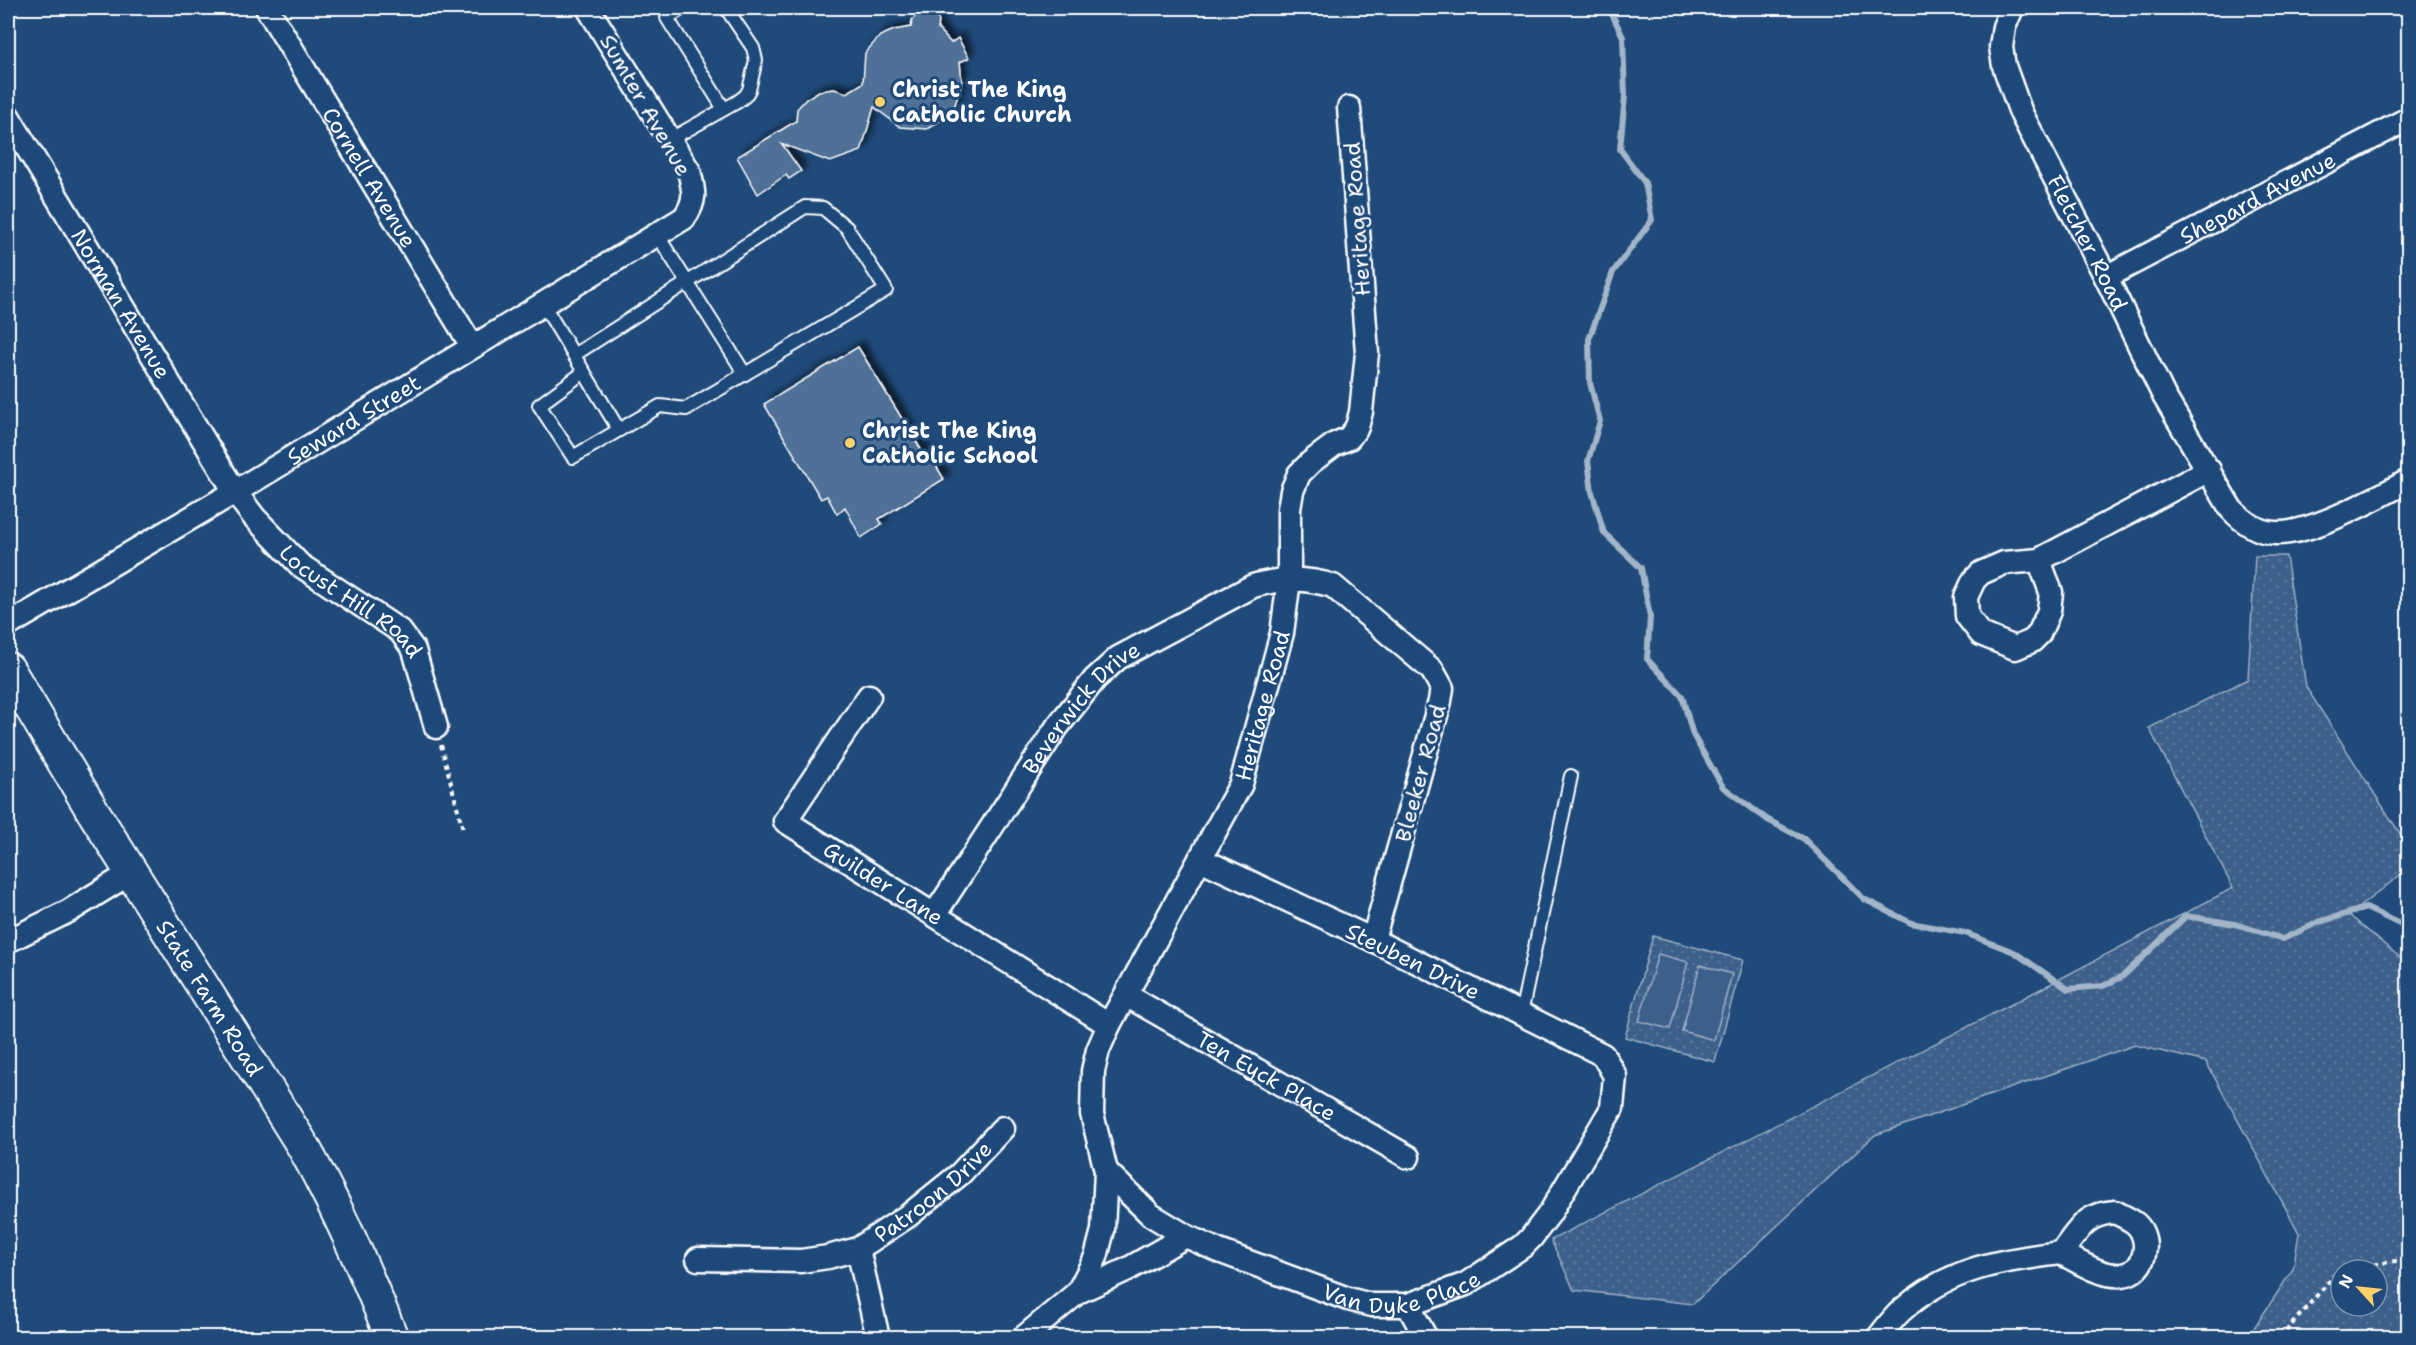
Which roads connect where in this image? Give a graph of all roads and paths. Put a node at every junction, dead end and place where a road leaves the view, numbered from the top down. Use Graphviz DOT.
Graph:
graph roads {
  1 [pos="267,8"];
  2 [pos="588,8"];
  3 [pos="683,8"];
  4 [pos="726,8"];
  5 [pos="2012,8"];
  6 [pos="1349,108"];
  7 [pos="724,109"];
  8 [pos="8,116"];
  9 [pos="2409,119"];
  10 [pos="669,140"];
  11 [pos="692,206"];
  12 [pos="658,236"];
  13 [pos="2106,277"];
  14 [pos="687,282"];
  15 [pos="543,304"];
  16 [pos="472,346"];
  17 [pos="574,355"];
  18 [pos="584,372"];
  19 [pos="745,374"];
  20 [pos="619,430"];
  21 [pos="2208,470"];
  22 [pos="2409,482"];
  23 [pos="235,492"];
  24 [pos="2039,560"];
  25 [pos="1290,580"];
  26 [pos="8,625"];
  27 [pos="8,669"];
  28 [pos="869,696"];
  29 [pos="436,727"];
  30 [pos="1571,776"];
  31 [pos="463,829"];
  32 [pos="1200,859"];
  33 [pos="132,872"];
  34 [pos="935,914"];
  35 [pos="1373,940"];
  36 [pos="8,941"];
  37 [pos="1126,995"];
  38 [pos="1521,1014"];
  39 [pos="1108,1025"];
  40 [pos="1615,1076"];
  41 [pos="1003,1128"];
  42 [pos="1408,1157"];
  43 [pos="1106,1171"];
  44 [pos="1186,1236"];
  45 [pos="858,1249"];
  46 [pos="2061,1253"];
  47 [pos="698,1259"];
  48 [pos="2409,1259"];
  49 [pos="1078,1292"];
  50 [pos="1408,1305"];
  51 [pos="392,1338"];
  52 [pos="878,1338"];
  53 [pos="1023,1338"];
  54 [pos="1426,1338"];
  55 [pos="1878,1338"];
  56 [pos="2280,1338"];
  1 -- 16 [label="street, Cornell Avenue"];
  2 -- 10 [label="street, Sumter Avenue"];
  3 -- 7 [label="lane"];
  4 -- 7 [label="lane"];
  5 -- 13 [label="street, Fletcher Road"];
  6 -- 25 [label="street, Heritage Road"];
  7 -- 10 [label="lane"];
  8 -- 23 [label="street, Norman Avenue"];
  9 -- 13 [label="street, Shepard Avenue"];
  10 -- 11 [label="street, Sumter Avenue"];
  11 -- 12 [label="street, Seward Street"];
  12 -- 14 [label="lane"];
  12 -- 15 [label="street, Seward Street"];
  13 -- 21 [label="street, Fletcher Road"];
  14 -- 17 [label="lane"];
  14 -- 19 [label="lane"];
  14 -- 19 [label="lane"];
  15 -- 16 [label="street, Seward Street"];
  15 -- 17 [label="lane"];
  16 -- 23 [label="street, Seward Street"];
  17 -- 18 [label="lane"];
  18 -- 20 [label="lane"];
  18 -- 20 [label="lane"];
  19 -- 20 [label="lane"];
  21 -- 22 [label="street, Fletcher Road"];
  21 -- 24 [label="street"];
  23 -- 26 [label="street, Seward Street"];
  23 -- 29 [label="street, Locust Hill Road"];
  25 -- 32 [label="street, Heritage Road"];
  25 -- 34 [label="street, Beverwick Drive"];
  25 -- 35 [label="street, Bleeker Road"];
  27 -- 33 [label="main road, State Farm Road"];
  28 -- 34 [label="street, Guilder Lane"];
  29 -- 31 [label="path"];
  30 -- 38 [label="lane"];
  32 -- 35 [label="street, Steuben Drive"];
  32 -- 37 [label="street, Heritage Road"];
  33 -- 36 [label="street"];
  33 -- 51 [label="main road, State Farm Road"];
  34 -- 39 [label="street, Guilder Lane"];
  35 -- 38 [label="street, Steuben Drive"];
  37 -- 39 [label="street, Heritage Road"];
  37 -- 42 [label="street, Ten Eyck Place"];
  38 -- 40 [label="street, Steuben Drive"];
  39 -- 43 [label="street, Heritage Road"];
  40 -- 50 [label="street, Van Dyke Place"];
  41 -- 45 [label="street, Patroon Drive"];
  43 -- 44 [label="street, Van Dyke Place"];
  43 -- 49 [label="street, Heritage Road"];
  44 -- 49 [label="street, Heritage Road"];
  44 -- 50 [label="street, Van Dyke Place"];
  45 -- 47 [label="street, Patroon Drive"];
  45 -- 52 [label="street, Patroon Drive"];
  46 -- 55 [label="street"];
  48 -- 56 [label="path"];
  49 -- 53 [label="street, Heritage Road"];
  50 -- 54 [label="street"];
}
